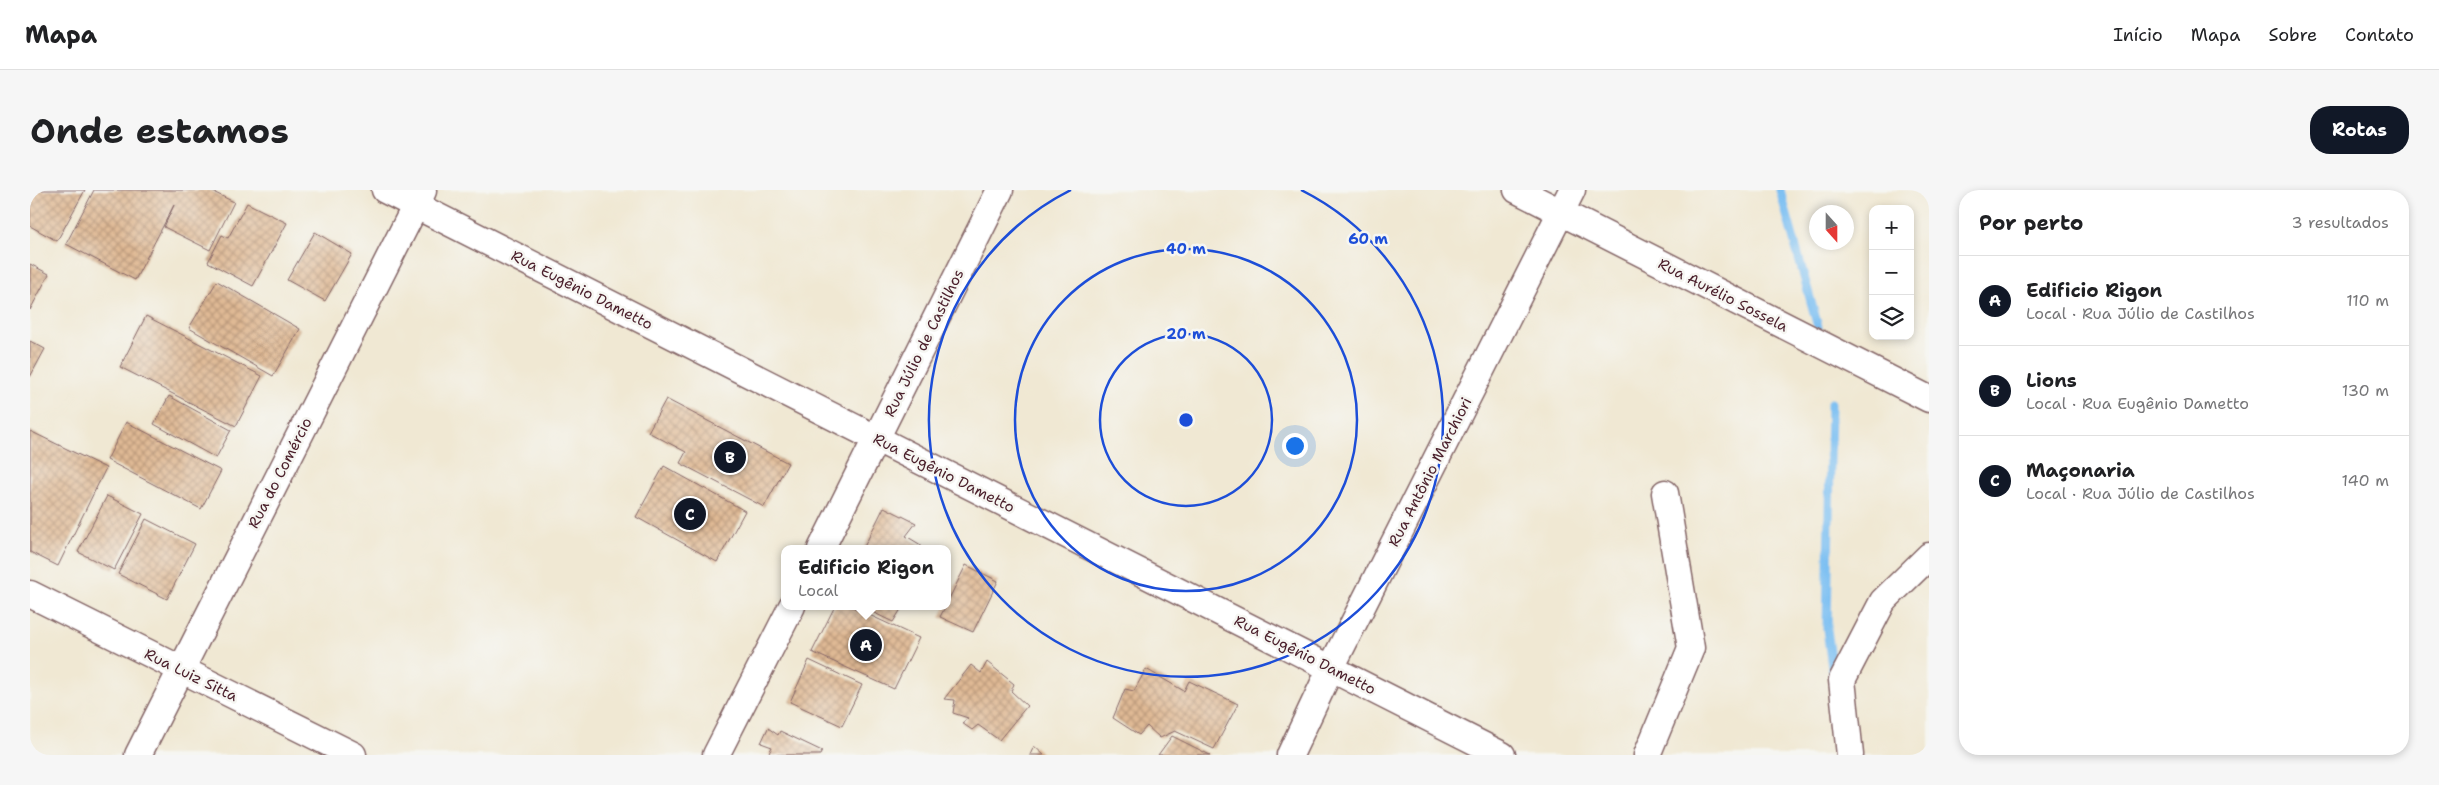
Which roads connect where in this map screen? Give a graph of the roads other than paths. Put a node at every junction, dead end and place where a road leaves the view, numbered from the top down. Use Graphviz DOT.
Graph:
graph roads {
  1 [pos="385,190"];
  2 [pos="1000,190"];
  3 [pos="1517,190"];
  4 [pos="419,198"];
  5 [pos="1567,202"];
  6 [pos="1929,399"];
  7 [pos="877,439"];
  8 [pos="1665,493"];
  9 [pos="823,545"];
  10 [pos="1929,556"];
  11 [pos="30,594"];
  12 [pos="790,610"];
  13 [pos="1331,668"];
  14 [pos="181,670"];
  15 [pos="138,755"];
  16 [pos="353,755"];
  17 [pos="716,755"];
  18 [pos="1290,755"];
  19 [pos="1502,755"];
  20 [pos="1647,755"];
  21 [pos="1850,755"];
  1 -- 4 [label="street, Rua Eugênio Dametto"];
  2 -- 7 [label="street, Rua Júlio de Castilhos"];
  3 -- 5 [label="street, Rua Aurélio Sossela"];
  4 -- 7 [label="street, Rua Eugênio Dametto"];
  4 -- 14 [label="street, Rua do Comércio"];
  5 -- 6 [label="street, Rua Aurélio Sossela"];
  5 -- 13 [label="street, Rua Antônio Marchiori"];
  7 -- 9 [label="street, Rua Júlio de Castilhos"];
  7 -- 13 [label="street, Rua Eugênio Dametto"];
  8 -- 20 [label="street"];
  10 -- 21 [label="street"];
  11 -- 14 [label="street, Rua Luiz Sitta"];
  12 -- 17 [label="street"];
  13 -- 18 [label="street, Rua Antônio Marchiori"];
  13 -- 19 [label="street, Rua Eugênio Dametto"];
  14 -- 15 [label="street, Rua do Comércio"];
  14 -- 16 [label="street, Rua Luiz Sitta"];
}
